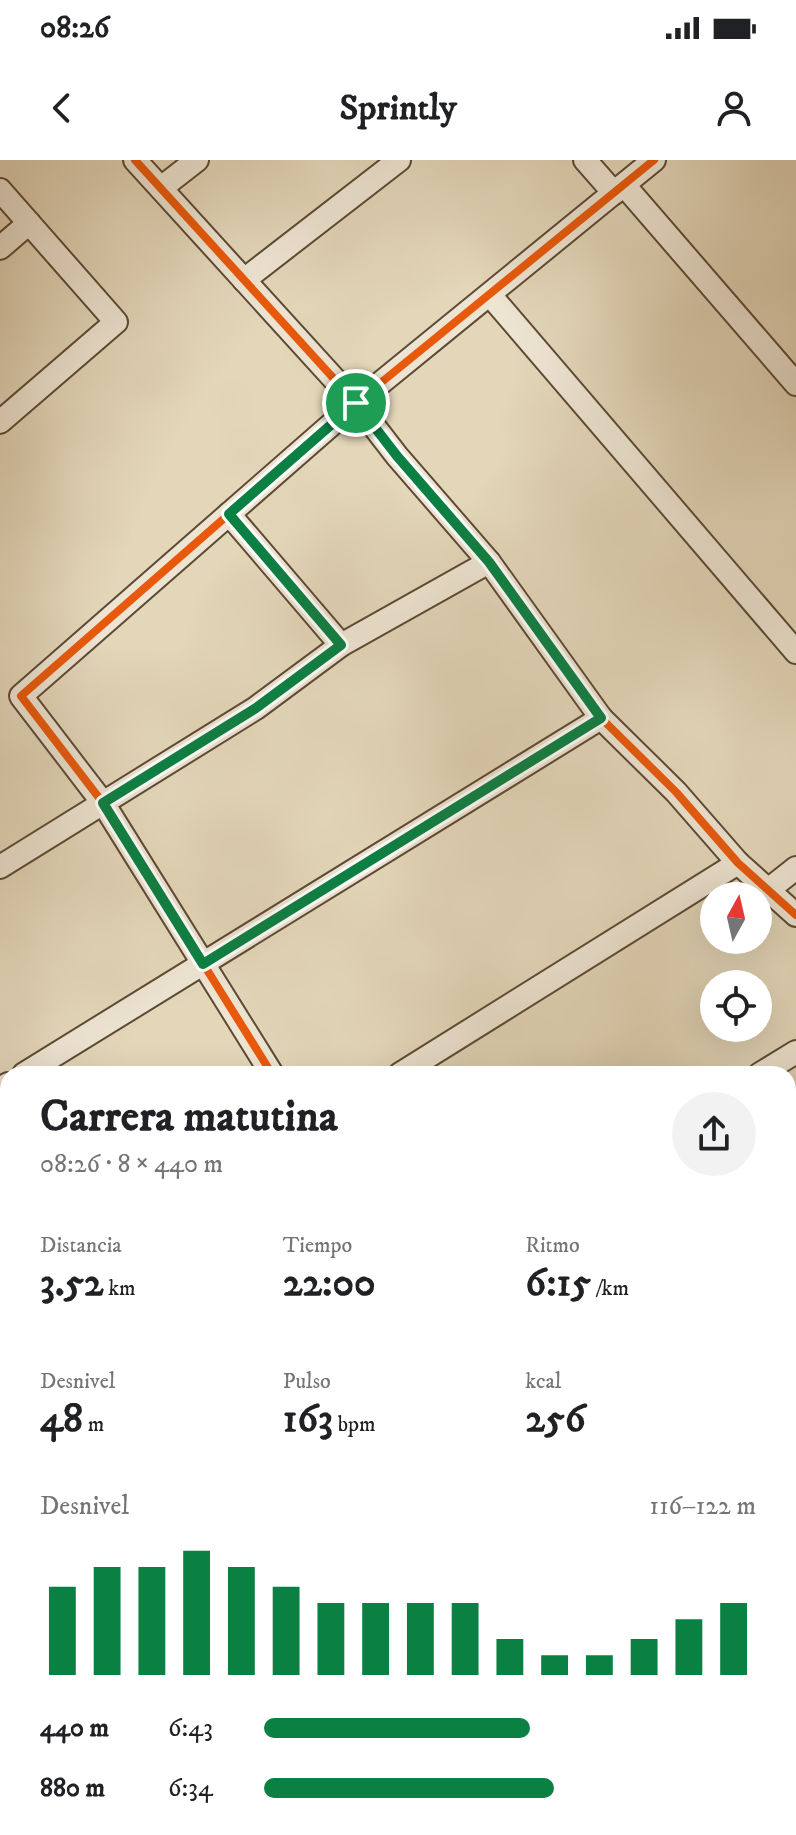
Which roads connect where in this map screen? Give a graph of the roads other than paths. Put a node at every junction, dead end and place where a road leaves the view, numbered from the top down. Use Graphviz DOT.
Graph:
graph roads {
  1 [pos="135,160"];
  2 [pos="197,160"];
  3 [pos="399,160"];
  4 [pos="585,160"];
  5 [pos="654,160"];
  6 [pos="161,188"];
  7 [pos="619,189"];
  8 [pos="0,190"];
  9 [pos="29,223"];
  10 [pos="0,248"];
  11 [pos="244,280"];
  12 [pos="490,295"];
  13 [pos="796,384"];
  14 [pos="356,403"];
  15 [pos="0,422"];
  16 [pos="229,514"];
  17 [pos="489,562"];
  18 [pos="341,645"];
  19 [pos="796,652"];
  20 [pos="601,718"];
  21 [pos="103,803"];
  22 [pos="738,863"];
  23 [pos="0,867"];
  24 [pos="796,868"];
  25 [pos="759,882"];
  26 [pos="772,887"];
  27 [pos="772,894"];
  28 [pos="796,915"];
  29 [pos="203,964"];
  30 [pos="796,1052"];
  31 [pos="37,1066"];
  32 [pos="267,1066"];
  33 [pos="413,1066"];
  34 [pos="773,1066"];
  1 -- 6 [label="street"];
  2 -- 6 [label="street"];
  3 -- 11 [label="street"];
  4 -- 7 [label="street"];
  5 -- 7 [label="street"];
  6 -- 11 [label="street"];
  7 -- 12 [label="street"];
  7 -- 13 [label="street"];
  8 -- 9 [label="street"];
  9 -- 10 [label="street"];
  9 -- 15 [label="street"];
  11 -- 14 [label="street"];
  12 -- 14 [label="street"];
  12 -- 19 [label="street"];
  14 -- 16 [label="street"];
  14 -- 17 [label="street"];
  16 -- 18 [label="street"];
  16 -- 21 [label="street"];
  17 -- 18 [label="street"];
  17 -- 20 [label="street"];
  18 -- 21 [label="street"];
  20 -- 22 [label="street"];
  20 -- 29 [label="street"];
  21 -- 23 [label="street"];
  21 -- 29 [label="street"];
  22 -- 25 [label="street"];
  22 -- 33 [label="street"];
  24 -- 26 [label="street"];
  27 -- 28 [label="street"];
  29 -- 31 [label="street"];
  29 -- 32 [label="street"];
  30 -- 34 [label="street"];
}
